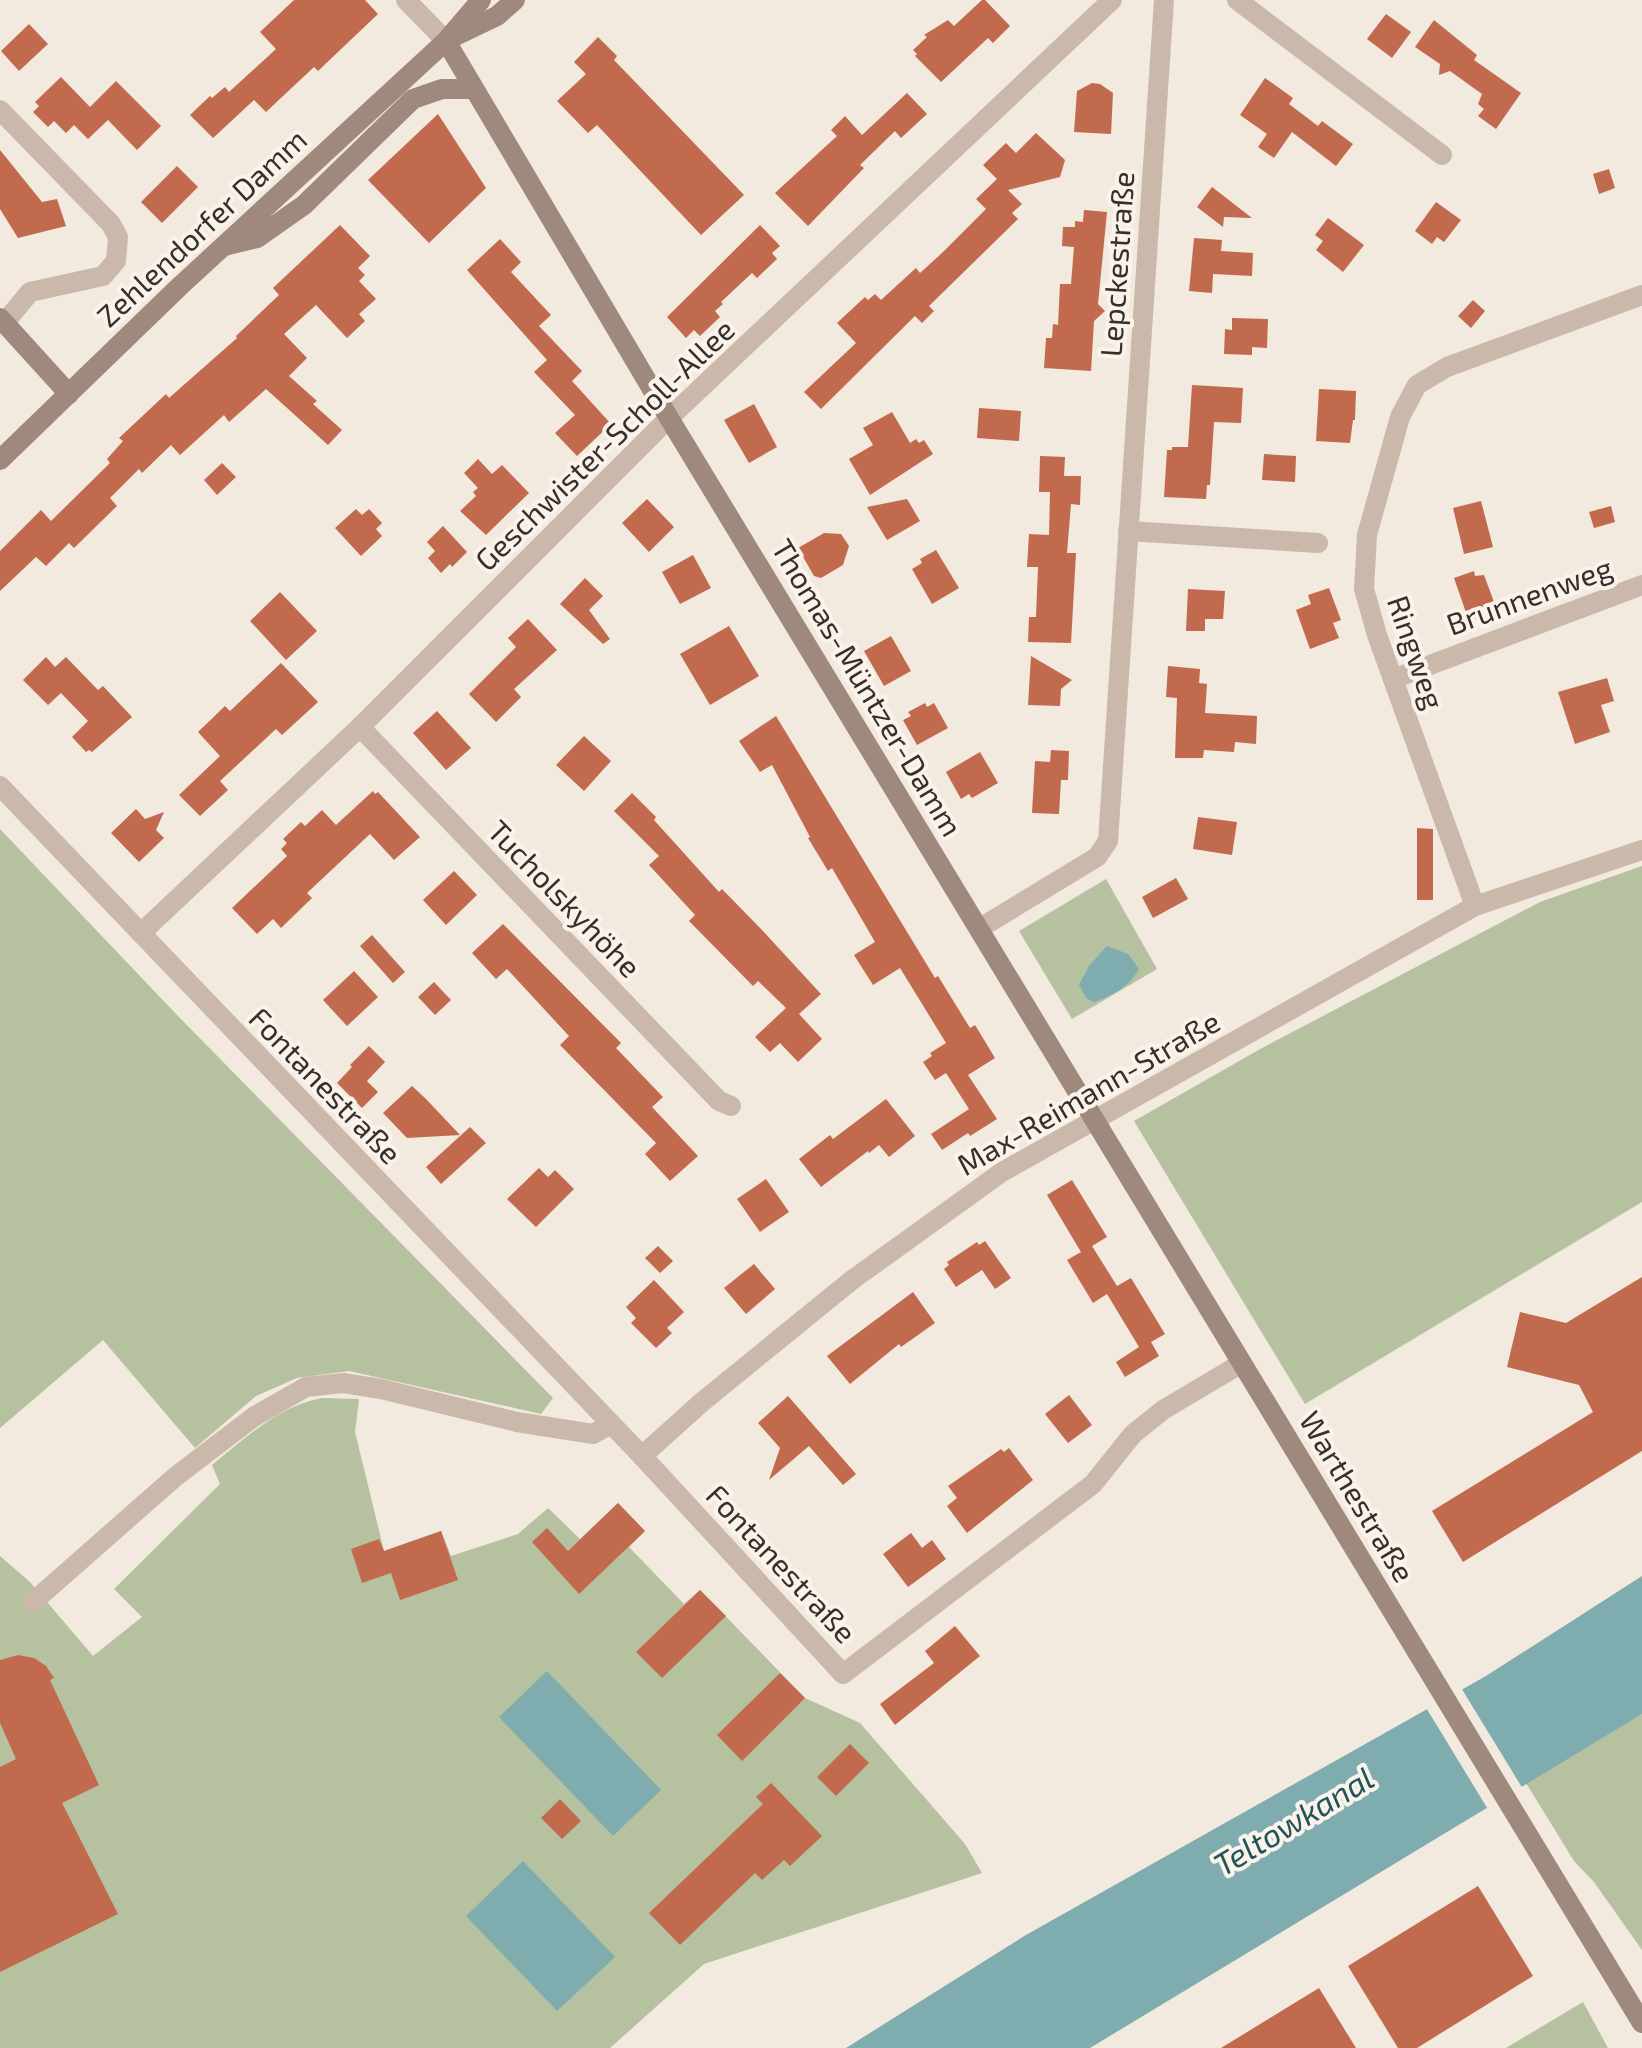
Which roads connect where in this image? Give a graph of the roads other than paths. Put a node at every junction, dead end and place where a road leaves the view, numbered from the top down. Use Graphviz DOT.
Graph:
graph roads {
  1 [pos="406,0"];
  2 [pos="481,0"];
  3 [pos="515,0"];
  4 [pos="1112,0"];
  5 [pos="1164,0"];
  6 [pos="1237,0"];
  7 [pos="446,41"];
  8 [pos="472,89"];
  9 [pos="0,110"];
  10 [pos="1442,155"];
  11 [pos="224,246"];
  12 [pos="1642,295"];
  13 [pos="3,319"];
  14 [pos="69,394"];
  15 [pos="669,418"];
  16 [pos="0,460"];
  17 [pos="1128,531"];
  18 [pos="1318,543"];
  19 [pos="1642,585"];
  20 [pos="1393,679"];
  21 [pos="360,727"];
  22 [pos="0,786"];
  23 [pos="1642,850"];
  24 [pos="1475,906"];
  25 [pos="980,928"];
  26 [pos="141,933"];
  27 [pos="731,1106"];
  28 [pos="1094,1120"];
  29 [pos="1242,1363"];
  30 [pos="609,1425"];
  31 [pos="642,1456"];
  32 [pos="33,1602"];
  33 [pos="1642,2023"];
  1 -- 7 [label="street"];
  2 -- 7 [label="street, Zehlendorfer Damm"];
  3 -- 7 [label="street, Zehlendorfer Damm"];
  4 -- 15 [label="street, Geschwister-Scholl-Allee"];
  5 -- 17 [label="street, Lepckestraße"];
  6 -- 10 [label="street"];
  7 -- 8 [label="street, Thomas-Müntzer-Damm"];
  7 -- 11 [label="street, Zehlendorfer Damm"];
  8 -- 11 [label="street"];
  8 -- 15 [label="street, Thomas-Müntzer-Damm"];
  9 -- 13 [label="street"];
  11 -- 14 [label="street, Zehlendorfer Damm"];
  12 -- 20 [label="street, Ringweg"];
  13 -- 14 [label="street"];
  14 -- 16 [label="street, Zehlendorfer Damm"];
  15 -- 21 [label="street, Geschwister-Scholl-Allee"];
  15 -- 25 [label="street, Thomas-Müntzer-Damm"];
  17 -- 18 [label="street"];
  17 -- 25 [label="street, Lepckestraße"];
  19 -- 20 [label="street, Brunnenweg"];
  20 -- 24 [label="street, Ringweg"];
  21 -- 26 [label="street, Geschwister-Scholl-Allee"];
  21 -- 27 [label="street, Tucholskyhöhe"];
  22 -- 26 [label="street, Fontanestraße"];
  23 -- 24 [label="street"];
  24 -- 28 [label="street, Max-Reimann-Straße"];
  25 -- 28 [label="street, Thomas-Müntzer-Damm"];
  26 -- 30 [label="street, Fontanestraße"];
  28 -- 29 [label="street, Thomas-Müntzer-Damm"];
  28 -- 31 [label="street, Max-Reimann-Straße"];
  29 -- 31 [label="street, Fontanestraße"];
  29 -- 33 [label="street, Warthestraße"];
  30 -- 31 [label="street, Fontanestraße"];
  30 -- 32 [label="street"];
}
